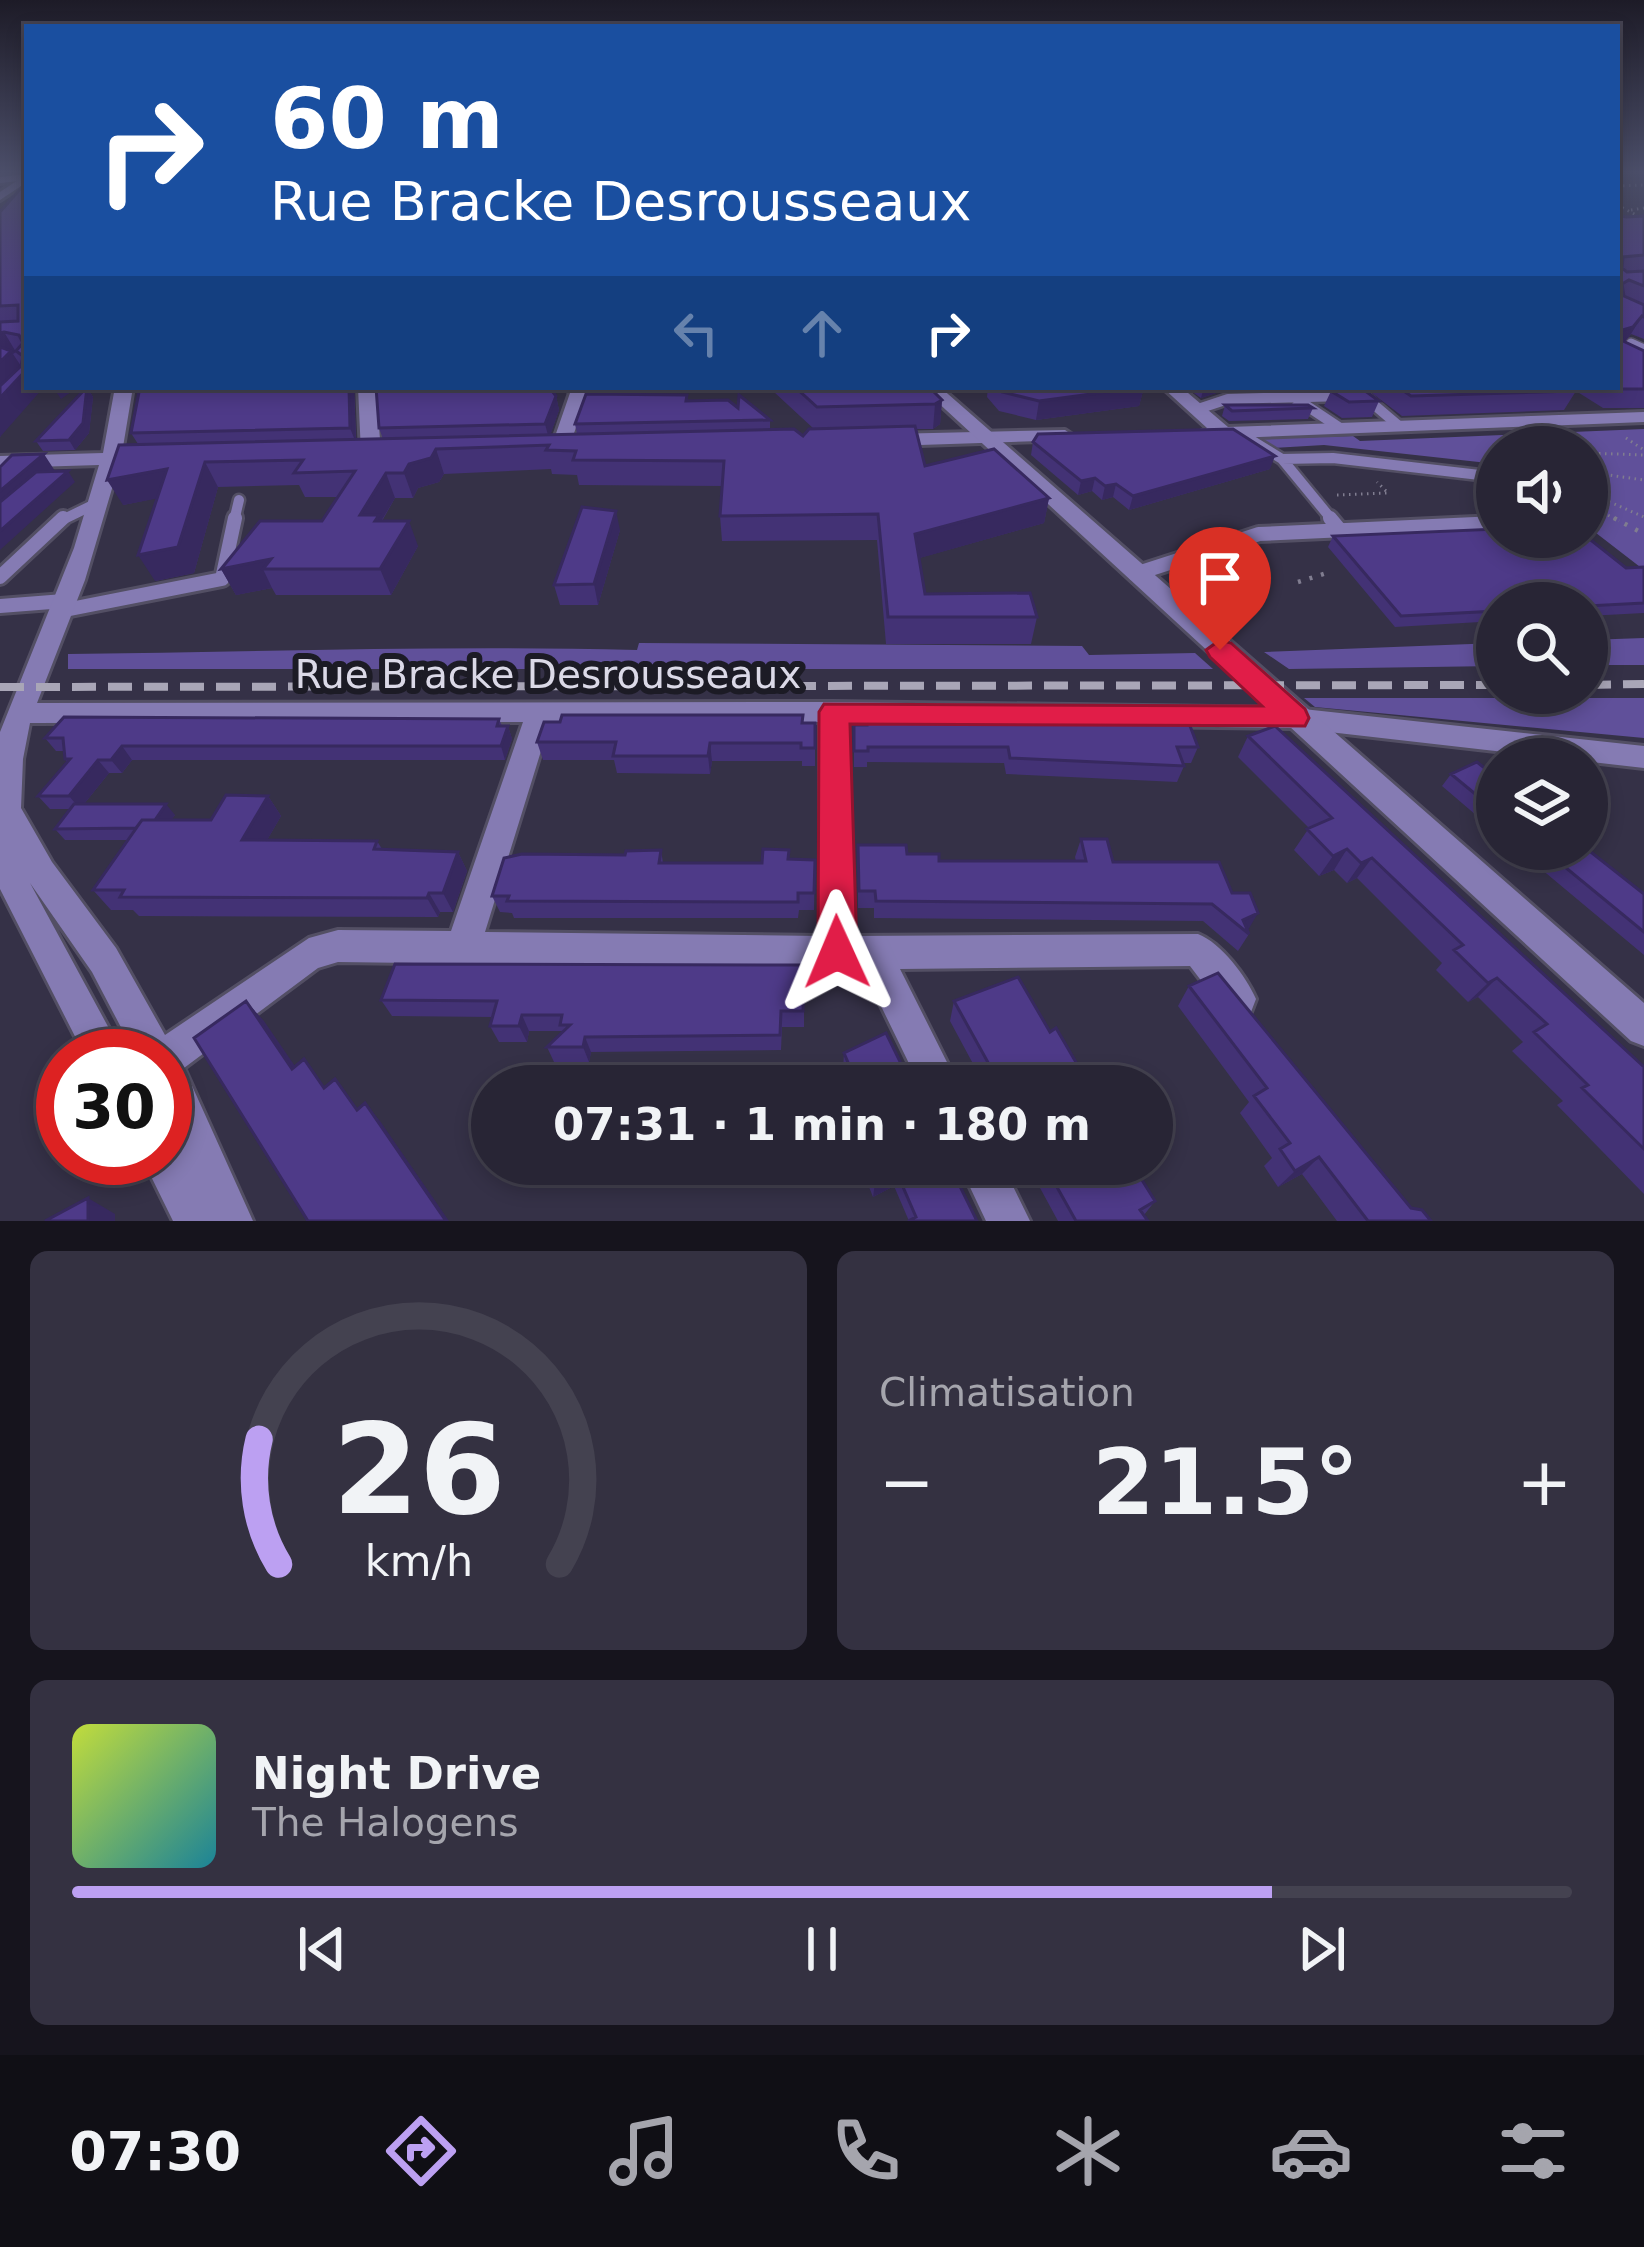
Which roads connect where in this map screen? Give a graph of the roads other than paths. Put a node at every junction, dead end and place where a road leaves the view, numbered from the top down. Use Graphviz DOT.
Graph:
graph roads {
  1 [pos="1631,344"];
  2 [pos="1644,350"];
  3 [pos="124,390"];
  4 [pos="367,390"];
  5 [pos="577,390"];
  6 [pos="933,390"];
  7 [pos="1181,390"];
  8 [pos="1357,391"];
  9 [pos="1567,398"];
  10 [pos="1205,407"];
  11 [pos="1644,417"];
  12 [pos="1598,418"];
  13 [pos="1399,426"];
  14 [pos="1340,428"];
  15 [pos="1230,432"];
  16 [pos="1195,433"];
  17 [pos="1078,436"];
  18 [pos="982,438"];
  19 [pos="868,441"];
  20 [pos="560,448"];
  21 [pos="583,448"];
  22 [pos="536,449"];
  23 [pos="394,452"];
  24 [pos="349,453"];
  25 [pos="371,453"];
  26 [pos="171,457"];
  27 [pos="112,459"];
  28 [pos="1282,459"];
  29 [pos="0,462"];
  30 [pos="1476,475"];
  31 [pos="239,500"];
  32 [pos="95,504"];
  33 [pos="1476,524"];
  34 [pos="1340,530"];
  35 [pos="1135,574"];
  36 [pos="0,577"];
  37 [pos="0,606"];
  38 [pos="62,606"];
  39 [pos="540,712"];
  40 [pos="835,712"];
  41 [pos="1294,718"];
  42 [pos="11,724"];
  43 [pos="1644,757"];
  44 [pos="3,810"];
  45 [pos="463,947"];
  46 [pos="855,952"];
  47 [pos="1257,1022"];
  48 [pos="1644,1028"];
  49 [pos="91,1029"];
  50 [pos="141,1029"];
  51 [pos="192,1038"];
  52 [pos="927,1065"];
  53 [pos="192,1122"];
  54 [pos="176,1185"];
  55 [pos="991,1185"];
  56 [pos="196,1221"];
  57 [pos="232,1221"];
  58 [pos="1009,1221"];
  1 -- 2 [label="lane"];
  3 -- 27 [label="street"];
  4 -- 25 [label="street"];
  5 -- 20 [label="street"];
  6 -- 18 [label="street"];
  7 -- 10 [label="street"];
  8 -- 10 [label="lane"];
  8 -- 13 [label="lane"];
  9 -- 12 [label="street"];
  10 -- 14 [label="lane"];
  10 -- 15 [label="street"];
  11 -- 12 [label="street"];
  12 -- 13 [label="street"];
  13 -- 14 [label="street"];
  14 -- 15 [label="street"];
  15 -- 16 [label="street"];
  15 -- 28 [label="lane"];
  17 -- 18 [label="street"];
  18 -- 19 [label="street"];
  18 -- 35 [label="street"];
  20 -- 21 [label="street"];
  20 -- 22 [label="street"];
  23 -- 25 [label="street"];
  24 -- 25 [label="street"];
  26 -- 27 [label="street"];
  27 -- 29 [label="street"];
  27 -- 32 [label="street"];
  28 -- 30 [label="lane"];
  28 -- 34 [label="lane"];
  31 -- 38 [label="lane"];
  32 -- 36 [label="lane"];
  32 -- 38 [label="street"];
  33 -- 34 [label="lane"];
  34 -- 35 [label="lane"];
  35 -- 41 [label="street"];
  37 -- 38 [label="lane"];
  38 -- 42 [label="street"];
  39 -- 40 [label="street, Rue Bracke Desrousseaux"];
  39 -- 42 [label="street, Rue Bracke Desrousseaux"];
  39 -- 45 [label="street"];
  40 -- 41 [label="street, Rue Bracke Desrousseaux"];
  40 -- 46 [label="street"];
  41 -- 43 [label="street, Rue Bracke Desrousseaux"];
  41 -- 48 [label="street"];
  42 -- 44 [label="street"];
  44 -- 49 [label="street"];
  44 -- 50 [label="street"];
  45 -- 46 [label="street"];
  45 -- 51 [label="street"];
  46 -- 47 [label="street"];
  46 -- 52 [label="street"];
  53 -- 57 [label="street"];
  54 -- 56 [label="street"];
  55 -- 58 [label="street"];
}
